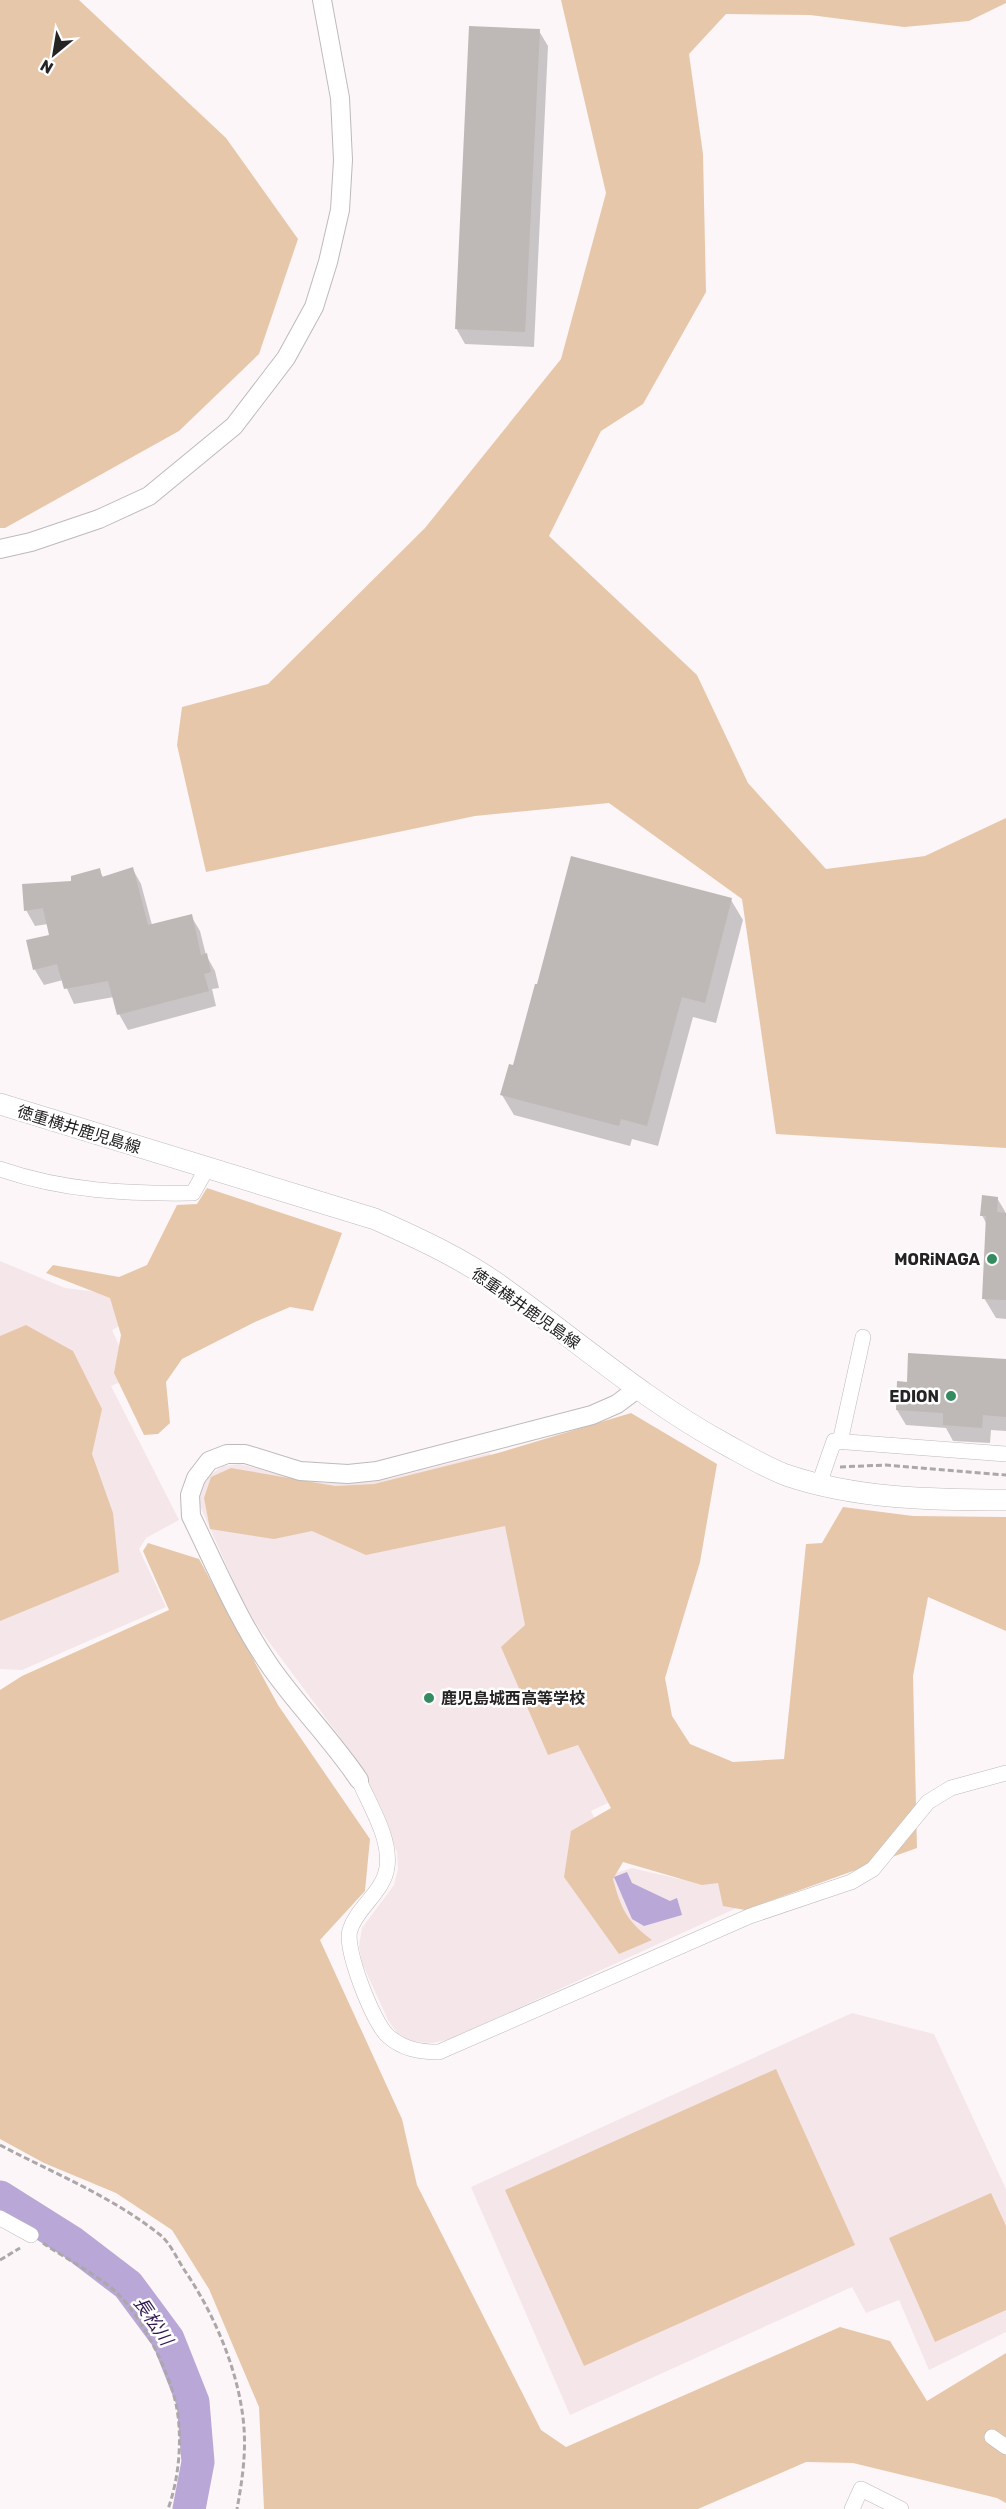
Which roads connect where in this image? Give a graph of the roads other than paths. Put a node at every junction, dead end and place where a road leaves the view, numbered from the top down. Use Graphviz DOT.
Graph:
graph roads {
  1 [pos="322,0"];
  2 [pos="0,549"];
  3 [pos="0,1104"];
  4 [pos="207,1168"];
  5 [pos="0,1169"];
  6 [pos="863,1337"];
  7 [pos="637,1389"];
  8 [pos="840,1442"];
  9 [pos="1006,1454"];
  10 [pos="822,1475"];
  11 [pos="1006,1500"];
  12 [pos="1006,1773"];
  13 [pos="359,1780"];
  14 [pos="0,2218"];
  15 [pos="31,2235"];
  16 [pos="992,2437"];
  17 [pos="1006,2447"];
  18 [pos="852,2509"];
  19 [pos="901,2509"];
  1 -- 2 [label="street"];
  3 -- 4 [label="main road, 徳重横井鹿児島線"];
  4 -- 5 [label="street"];
  4 -- 7 [label="main road, 徳重横井鹿児島線"];
  6 -- 8 [label="street"];
  7 -- 10 [label="main road, 徳重横井鹿児島線"];
  7 -- 13 [label="street"];
  8 -- 9 [label="street"];
  8 -- 10 [label="street"];
  10 -- 11 [label="main road, 徳重横井鹿児島線"];
  12 -- 13 [label="street"];
  14 -- 15 [label="street"];
  16 -- 17 [label="street"];
  18 -- 19 [label="street"];
}
